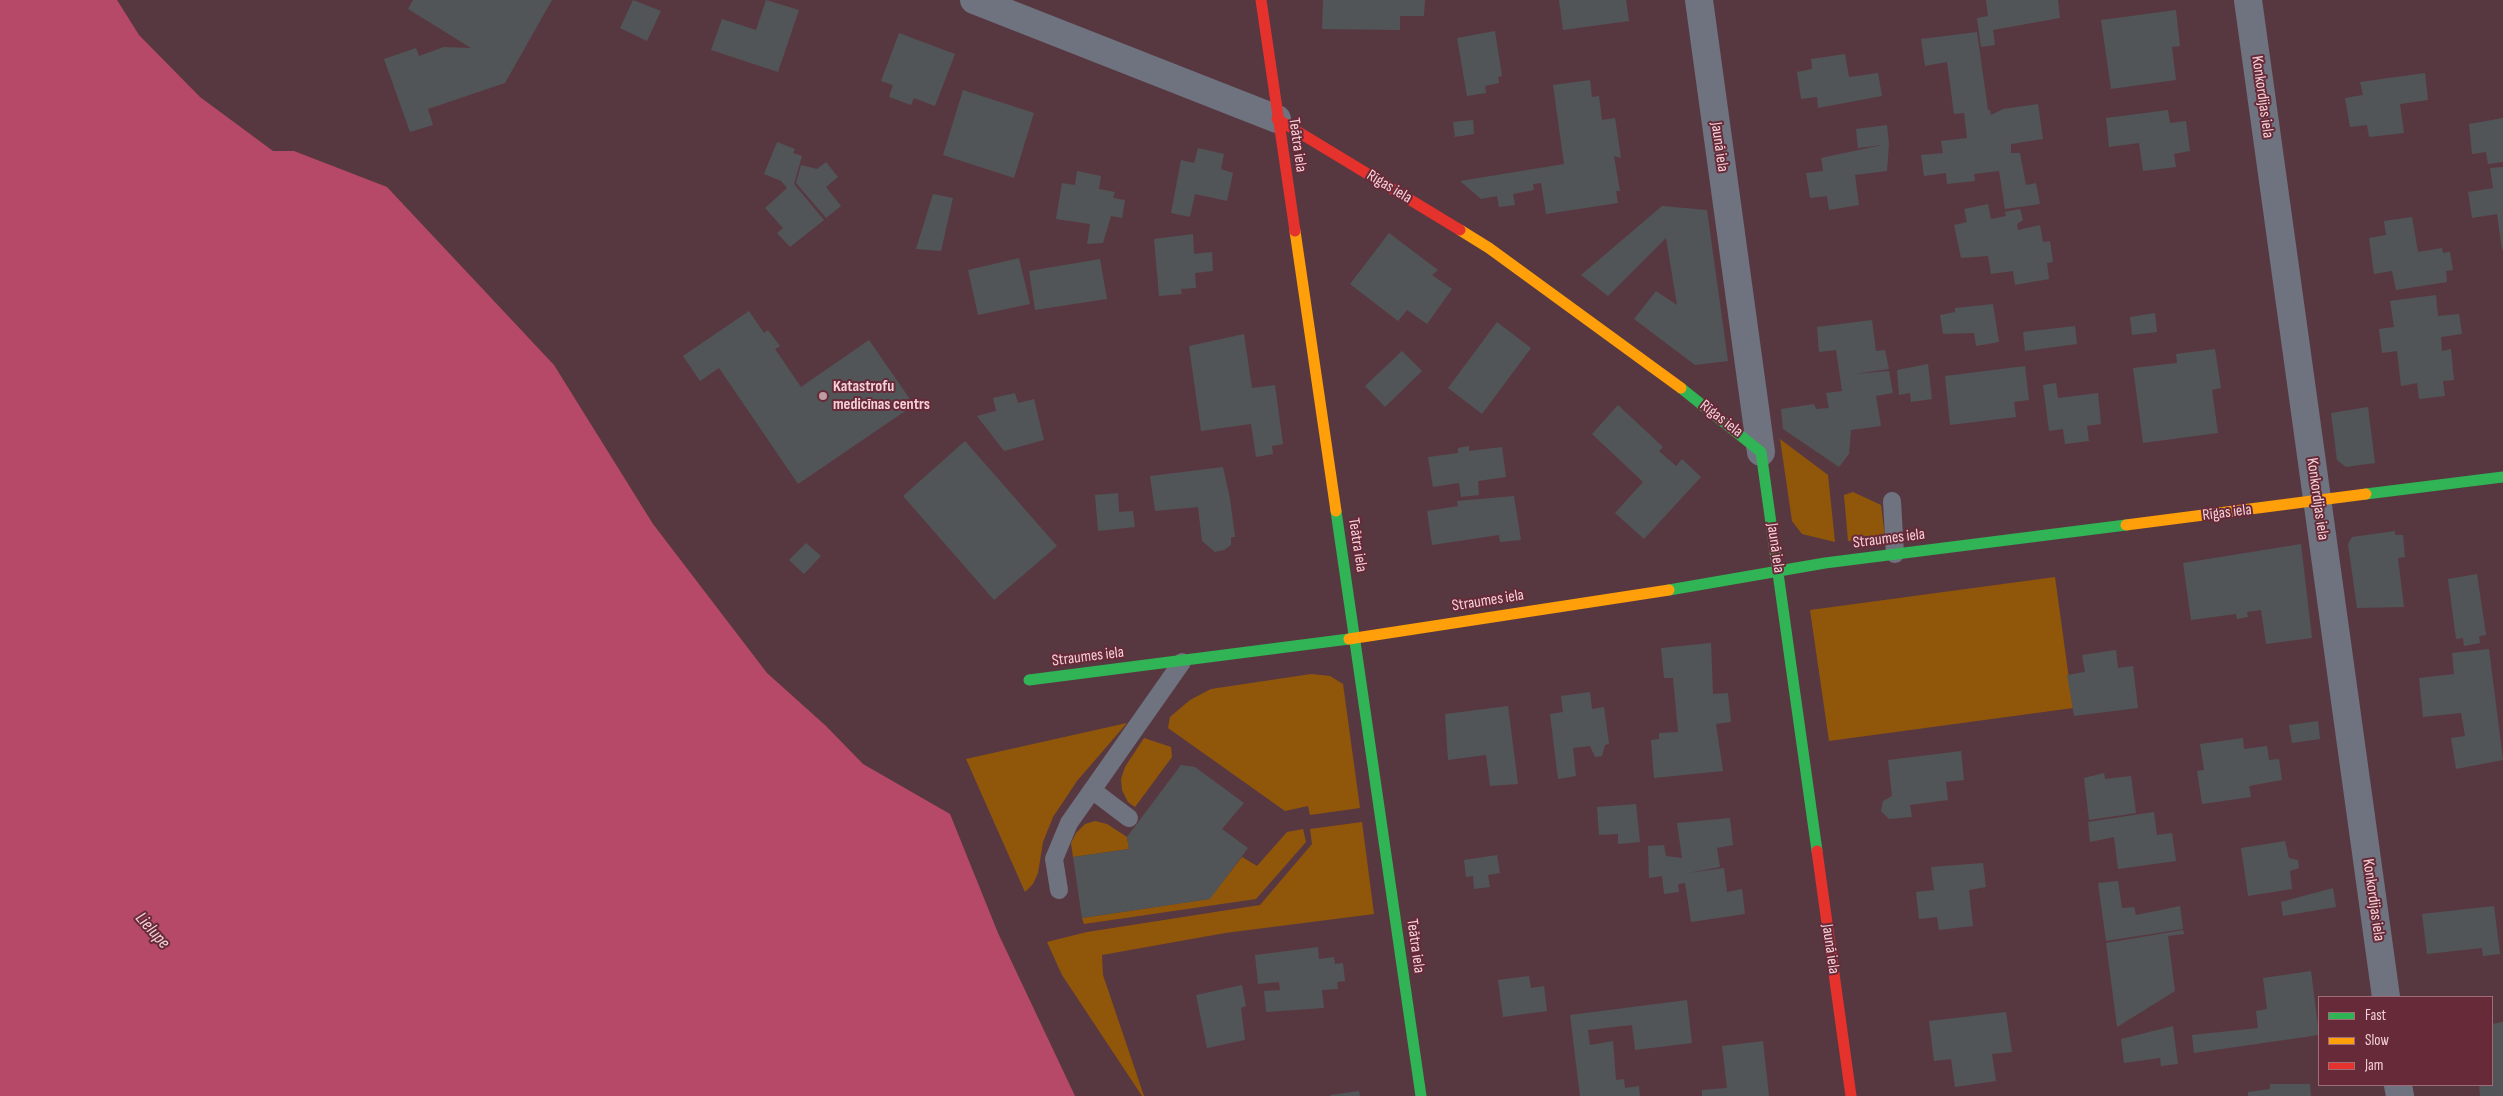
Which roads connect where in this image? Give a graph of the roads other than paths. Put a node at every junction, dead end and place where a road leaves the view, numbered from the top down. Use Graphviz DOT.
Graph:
graph roads {
  1 [pos="974,0"];
  2 [pos="1261,0"];
  3 [pos="1699,0"];
  4 [pos="2248,0"];
  5 [pos="1277,119"];
  6 [pos="1761,452"];
  7 [pos="2503,477"];
  8 [pos="1892,500"];
  9 [pos="2318,502"];
  10 [pos="1952,548"];
  11 [pos="1895,554"];
  12 [pos="1778,572"];
  13 [pos="1355,638"];
  14 [pos="1182,662"];
  15 [pos="1029,680"];
  16 [pos="1092,790"];
  17 [pos="1129,818"];
  18 [pos="1059,890"];
  19 [pos="2386,996"];
  20 [pos="1420,1096"];
  21 [pos="1851,1096"];
  1 -- 5 [label="street, Rīgas iela"];
  2 -- 5 [label="street, Teātra iela"];
  3 -- 6 [label="street, Jaunā iela"];
  4 -- 9 [label="street, Konkordijas iela"];
  5 -- 6 [label="street, Rīgas iela"];
  5 -- 13 [label="street, Teātra iela"];
  6 -- 12 [label="street, Jaunā iela"];
  7 -- 9 [label="street, Rīgas iela"];
  8 -- 11 [label="lane"];
  9 -- 10 [label="street, Rīgas iela"];
  9 -- 19 [label="street, Konkordijas iela"];
  10 -- 11 [label="street, Straumes iela"];
  11 -- 12 [label="street, Straumes iela"];
  12 -- 13 [label="street, Straumes iela"];
  12 -- 21 [label="street, Jaunā iela"];
  13 -- 14 [label="street, Straumes iela"];
  13 -- 20 [label="street, Teātra iela"];
  14 -- 15 [label="street, Straumes iela"];
  14 -- 16 [label="lane"];
  16 -- 17 [label="lane"];
  16 -- 18 [label="lane"];
}
